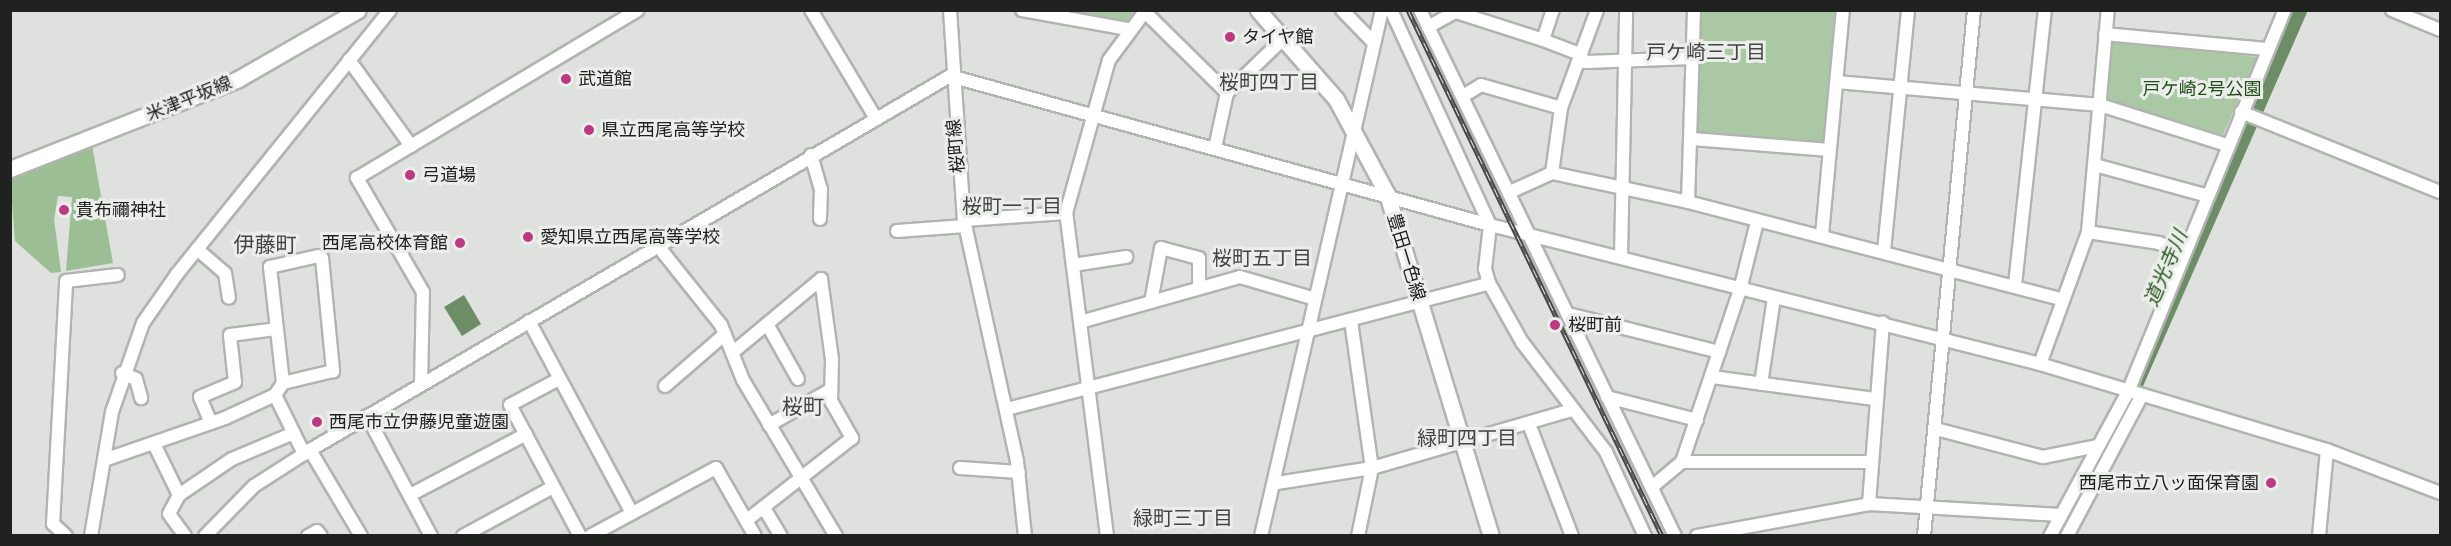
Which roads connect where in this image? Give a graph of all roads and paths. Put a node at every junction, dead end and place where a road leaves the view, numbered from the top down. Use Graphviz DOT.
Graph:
graph roads {
  1 [pos="358,10"];
  2 [pos="390,10"];
  3 [pos="638,10"];
  4 [pos="811,10"];
  5 [pos="950,10"];
  6 [pos="1022,10"];
  7 [pos="1258,10"];
  8 [pos="1342,10"];
  9 [pos="1382,10"];
  10 [pos="1391,10"];
  11 [pos="1420,10"];
  12 [pos="1553,10"];
  13 [pos="1597,10"];
  14 [pos="1626,10"];
  15 [pos="1694,10"];
  16 [pos="1843,10"];
  17 [pos="1908,10"];
  18 [pos="1974,10"];
  19 [pos="2045,10"];
  20 [pos="2108,10"];
  21 [pos="2286,10"];
  22 [pos="2392,10"];
  23 [pos="1033,11"];
  24 [pos="1145,11"];
  25 [pos="1458,11"];
  26 [pos="1428,27"];
  27 [pos="1128,29"];
  28 [pos="2440,30"];
  29 [pos="2105,34"];
  30 [pos="1285,37"];
  31 [pos="1543,40"];
  32 [pos="1374,43"];
  33 [pos="2268,49"];
  34 [pos="1579,54"];
  35 [pos="1625,58"];
  36 [pos="1693,58"];
  37 [pos="349,60"];
  38 [pos="950,76"];
  39 [pos="1838,82"];
  40 [pos="1902,88"];
  41 [pos="1227,93"];
  42 [pos="1968,94"];
  43 [pos="1463,96"];
  44 [pos="2038,100"];
  45 [pos="2100,105"];
  46 [pos="1561,108"];
  47 [pos="2241,112"];
  48 [pos="1094,116"];
  49 [pos="875,117"];
  50 [pos="1352,126"];
  51 [pos="1692,139"];
  52 [pos="2227,145"];
  53 [pos="411,146"];
  54 [pos="1215,148"];
  55 [pos="1830,150"];
  56 [pos="811,155"];
  57 [pos="2095,165"];
  58 [pos="10,169"];
  59 [pos="1552,173"];
  60 [pos="1340,182"];
  61 [pos="1621,186"];
  62 [pos="1510,192"];
  63 [pos="2440,192"];
  64 [pos="1387,194"];
  65 [pos="2208,196"];
  66 [pos="1688,202"];
  67 [pos="1066,213"];
  68 [pos="820,219"];
  69 [pos="1757,222"];
  70 [pos="964,223"];
  71 [pos="1490,225"];
  72 [pos="897,231"];
  73 [pos="2088,232"];
  74 [pos="1530,235"];
  75 [pos="1822,235"];
  76 [pos="658,246"];
  77 [pos="197,249"];
  78 [pos="1884,251"];
  79 [pos="2183,254"];
  80 [pos="1621,256"];
  81 [pos="1126,257"];
  82 [pos="1073,265"];
  83 [pos="1952,270"];
  84 [pos="118,275"];
  85 [pos="1489,283"];
  86 [pos="2015,285"];
  87 [pos="1199,288"];
  88 [pos="1740,290"];
  89 [pos="230,298"];
  90 [pos="1312,298"];
  91 [pos="1774,298"];
  92 [pos="2060,299"];
  93 [pos="1420,300"];
  94 [pos="1151,302"];
  95 [pos="1568,314"];
  96 [pos="529,321"];
  97 [pos="1351,321"];
  98 [pos="1080,322"];
  99 [pos="1883,323"];
  100 [pos="766,324"];
  101 [pos="276,329"];
  102 [pos="1306,332"];
  103 [pos="725,334"];
  104 [pos="1947,340"];
  105 [pos="1719,352"];
  106 [pos="732,353"];
  107 [pos="2040,364"];
  108 [pos="122,373"];
  109 [pos="1712,377"];
  110 [pos="559,379"];
  111 [pos="798,380"];
  112 [pos="283,383"];
  113 [pos="1761,384"];
  114 [pos="421,385"];
  115 [pos="664,386"];
  116 [pos="1088,387"];
  117 [pos="830,390"];
  118 [pos="2134,394"];
  119 [pos="275,395"];
  120 [pos="1607,397"];
  121 [pos="141,398"];
  122 [pos="1875,399"];
  123 [pos="1007,410"];
  124 [pos="1571,410"];
  125 [pos="367,416"];
  126 [pos="1697,420"];
  127 [pos="211,423"];
  128 [pos="1529,424"];
  129 [pos="769,425"];
  130 [pos="1936,429"];
  131 [pos="294,433"];
  132 [pos="526,434"];
  133 [pos="1462,444"];
  134 [pos="154,446"];
  135 [pos="2097,446"];
  136 [pos="2327,450"];
  137 [pos="307,452"];
  138 [pos="104,460"];
  139 [pos="1682,462"];
  140 [pos="1871,462"];
  141 [pos="960,468"];
  142 [pos="1372,468"];
  143 [pos="1019,472"];
  144 [pos="803,477"];
  145 [pos="1277,483"];
  146 [pos="553,487"];
  147 [pos="1652,487"];
  148 [pos="2440,493"];
  149 [pos="180,495"];
  150 [pos="410,495"];
  151 [pos="1869,504"];
  152 [pos="1927,507"];
  153 [pos="764,508"];
  154 [pos="632,513"];
  155 [pos="2061,515"];
  156 [pos="747,520"];
  157 [pos="360,535"];
  158 [pos="66,536"];
  159 [pos="91,536"];
  160 [pos="185,536"];
  161 [pos="205,536"];
  162 [pos="308,536"];
  163 [pos="321,536"];
  164 [pos="431,536"];
  165 [pos="463,536"];
  166 [pos="580,536"];
  167 [pos="590,536"];
  168 [pos="755,536"];
  169 [pos="781,536"];
  170 [pos="836,536"];
  171 [pos="1025,536"];
  172 [pos="1107,536"];
  173 [pos="1261,536"];
  174 [pos="1358,536"];
  175 [pos="1491,536"];
  176 [pos="1572,536"];
  177 [pos="1645,536"];
  178 [pos="1675,536"];
  179 [pos="1697,536"];
  180 [pos="1924,536"];
  181 [pos="2050,536"];
  182 [pos="2067,536"];
  183 [pos="2319,536"];
  1 -- 58 [label="main road, 米津平坂線"];
  2 -- 37 [label="street"];
  3 -- 53 [label="street"];
  4 -- 49 [label="street"];
  5 -- 38 [label="street, 桜町線"];
  6 -- 23 [label="street"];
  7 -- 30 [label="main road, 豊田一色線"];
  8 -- 32 [label="street"];
  9 -- 32 [label="street"];
  10 -- 71 [label="street"];
  11 -- 26 [label="street"];
  12 -- 31 [label="street"];
  13 -- 34 [label="street"];
  14 -- 35 [label="street"];
  15 -- 36 [label="street"];
  16 -- 39 [label="street"];
  17 -- 40 [label="street"];
  18 -- 42 [label="street"];
  19 -- 44 [label="street"];
  20 -- 29 [label="street"];
  21 -- 33 [label="street"];
  22 -- 28 [label="street"];
  23 -- 27 [label="street"];
  24 -- 27 [label="street"];
  24 -- 41 [label="street"];
  25 -- 26 [label="street"];
  25 -- 31 [label="street"];
  26 -- 43 [label="street"];
  27 -- 48 [label="street"];
  29 -- 33 [label="street"];
  29 -- 45 [label="street"];
  30 -- 41 [label="street"];
  30 -- 50 [label="main road, 豊田一色線"];
  31 -- 34 [label="street"];
  32 -- 50 [label="street"];
  33 -- 47 [label="street"];
  34 -- 35 [label="street"];
  34 -- 46 [label="street"];
  35 -- 36 [label="street"];
  35 -- 61 [label="street"];
  36 -- 51 [label="street"];
  37 -- 53 [label="street"];
  37 -- 77 [label="street"];
  38 -- 48 [label="street"];
  38 -- 49 [label="street"];
  38 -- 70 [label="street, 桜町線"];
  39 -- 40 [label="street"];
  39 -- 55 [label="street"];
  40 -- 42 [label="street"];
  40 -- 78 [label="street"];
  41 -- 54 [label="street"];
  42 -- 44 [label="street"];
  42 -- 83 [label="street"];
  43 -- 46 [label="street"];
  43 -- 62 [label="street"];
  44 -- 45 [label="street"];
  44 -- 86 [label="street"];
  45 -- 52 [label="street"];
  45 -- 57 [label="street"];
  46 -- 59 [label="street"];
  47 -- 52 [label="street"];
  47 -- 63 [label="street"];
  48 -- 54 [label="street"];
  48 -- 67 [label="street"];
  49 -- 56 [label="street"];
  50 -- 60 [label="street"];
  50 -- 64 [label="main road, 豊田一色線"];
  51 -- 55 [label="street"];
  51 -- 66 [label="street"];
  52 -- 65 [label="street"];
  53 -- 114 [label="street"];
  54 -- 60 [label="street"];
  55 -- 75 [label="street"];
  56 -- 68 [label="street"];
  56 -- 76 [label="street"];
  57 -- 65 [label="street"];
  57 -- 73 [label="street"];
  59 -- 61 [label="street"];
  59 -- 62 [label="street"];
  60 -- 64 [label="street"];
  60 -- 90 [label="street"];
  61 -- 66 [label="street"];
  61 -- 80 [label="street"];
  62 -- 74 [label="street"];
  64 -- 71 [label="street"];
  64 -- 93 [label="main road, 豊田一色線"];
  65 -- 79 [label="street"];
  66 -- 69 [label="street"];
  67 -- 70 [label="street"];
  67 -- 82 [label="street"];
  69 -- 75 [label="street"];
  69 -- 88 [label="street"];
  70 -- 72 [label="street"];
  70 -- 123 [label="street, 桜町線"];
  71 -- 74 [label="street"];
  71 -- 85 [label="street"];
  73 -- 79 [label="street"];
  73 -- 92 [label="street"];
  74 -- 80 [label="street"];
  74 -- 95 [label="street"];
  75 -- 78 [label="street"];
  76 -- 96 [label="street"];
  76 -- 103 [label="street"];
  77 -- 89 [label="street"];
  77 -- 108 [label="street"];
  78 -- 83 [label="street"];
  79 -- 118 [label="street"];
  80 -- 88 [label="street"];
  81 -- 82 [label="street"];
  82 -- 98 [label="street"];
  83 -- 86 [label="street"];
  83 -- 104 [label="street"];
  84 -- 158 [label="street"];
  85 -- 93 [label="street"];
  85 -- 124 [label="street"];
  86 -- 92 [label="street"];
  87 -- 90 [label="street"];
  87 -- 94 [label="street"];
  87 -- 94 [label="street"];
  88 -- 91 [label="street"];
  88 -- 105 [label="street"];
  90 -- 102 [label="street"];
  91 -- 99 [label="street"];
  91 -- 113 [label="street"];
  92 -- 107 [label="street"];
  93 -- 97 [label="street"];
  93 -- 133 [label="main road, 豊田一色線"];
  94 -- 98 [label="street"];
  95 -- 105 [label="street"];
  95 -- 120 [label="street"];
  96 -- 110 [label="street"];
  96 -- 114 [label="street"];
  97 -- 102 [label="street"];
  97 -- 142 [label="street"];
  98 -- 116 [label="street"];
  99 -- 104 [label="street"];
  99 -- 122 [label="street"];
  100 -- 106 [label="street"];
  100 -- 111 [label="street"];
  100 -- 117 [label="street"];
  101 -- 112 [label="street"];
  101 -- 112 [label="street"];
  101 -- 127 [label="street"];
  102 -- 116 [label="street"];
  102 -- 145 [label="street"];
  103 -- 106 [label="street"];
  103 -- 115 [label="street"];
  104 -- 107 [label="street"];
  104 -- 130 [label="street"];
  105 -- 109 [label="street"];
  106 -- 129 [label="street"];
  107 -- 118 [label="street"];
  108 -- 121 [label="street"];
  108 -- 138 [label="street"];
  109 -- 113 [label="street"];
  109 -- 126 [label="street"];
  110 -- 132 [label="street"];
  110 -- 154 [label="street"];
  112 -- 119 [label="street"];
  113 -- 122 [label="street"];
  114 -- 125 [label="street"];
  116 -- 123 [label="street"];
  116 -- 172 [label="street"];
  117 -- 129 [label="street"];
  117 -- 144 [label="street"];
  118 -- 135 [label="street"];
  118 -- 136 [label="street"];
  118 -- 182 [label="street"];
  119 -- 127 [label="street"];
  119 -- 131 [label="street"];
  120 -- 126 [label="street"];
  120 -- 147 [label="street"];
  122 -- 140 [label="street"];
  123 -- 143 [label="street"];
  124 -- 128 [label="street"];
  124 -- 177 [label="street"];
  125 -- 137 [label="street"];
  125 -- 150 [label="street"];
  126 -- 139 [label="street"];
  127 -- 134 [label="street"];
  128 -- 133 [label="street"];
  128 -- 176 [label="street"];
  129 -- 144 [label="street"];
  130 -- 135 [label="street"];
  130 -- 152 [label="street"];
  131 -- 137 [label="street"];
  131 -- 149 [label="street"];
  132 -- 146 [label="street"];
  132 -- 150 [label="street"];
  133 -- 142 [label="street"];
  133 -- 175 [label="main road, 豊田一色線"];
  134 -- 138 [label="street"];
  134 -- 149 [label="street"];
  135 -- 155 [label="street"];
  136 -- 148 [label="street"];
  136 -- 183 [label="street"];
  137 -- 157 [label="street"];
  137 -- 161 [label="street"];
  138 -- 159 [label="street"];
  139 -- 140 [label="street"];
  139 -- 147 [label="street"];
  140 -- 151 [label="street"];
  141 -- 143 [label="street"];
  142 -- 145 [label="street"];
  142 -- 174 [label="street"];
  143 -- 171 [label="street"];
  144 -- 153 [label="street"];
  144 -- 170 [label="street"];
  145 -- 173 [label="street"];
  146 -- 165 [label="street"];
  146 -- 166 [label="street"];
  147 -- 178 [label="street"];
  149 -- 160 [label="street"];
  150 -- 164 [label="street"];
  151 -- 152 [label="street"];
  151 -- 179 [label="street"];
  152 -- 155 [label="street"];
  152 -- 180 [label="street"];
  153 -- 156 [label="street"];
  153 -- 169 [label="street"];
  154 -- 156 [label="street"];
  154 -- 167 [label="street"];
  155 -- 181 [label="street"];
  156 -- 168 [label="street"];
  162 -- 163 [label="street"];
}
